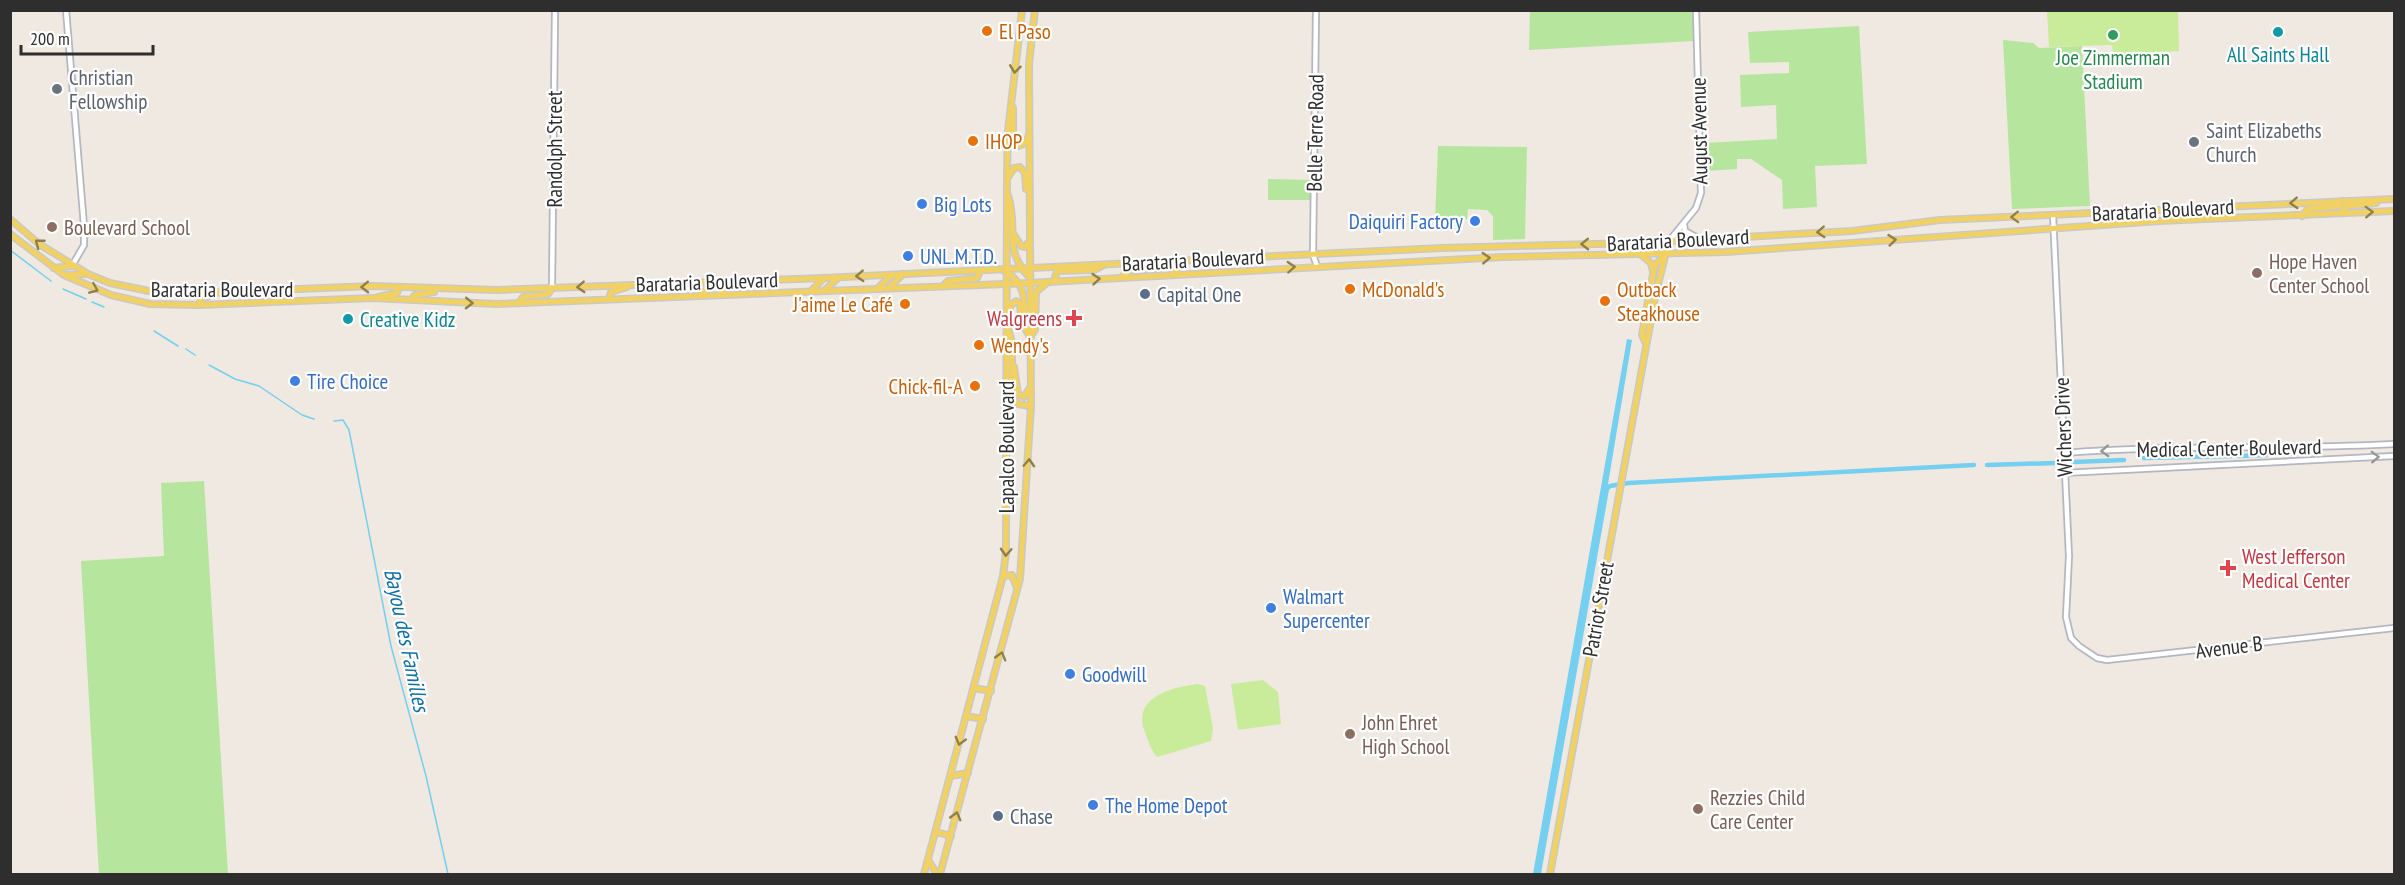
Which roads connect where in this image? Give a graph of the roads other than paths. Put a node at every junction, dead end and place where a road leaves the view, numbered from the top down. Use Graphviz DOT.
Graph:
graph roads {
  1 [pos="66,10"];
  2 [pos="555,10"];
  3 [pos="1022,10"];
  4 [pos="1035,10"];
  5 [pos="1316,10"];
  6 [pos="1696,10"];
  7 [pos="1012,97"];
  8 [pos="1030,131"];
  9 [pos="1006,180"];
  10 [pos="1006,190"];
  11 [pos="2385,199"];
  12 [pos="2394,199"];
  13 [pos="2342,201"];
  14 [pos="2394,211"];
  15 [pos="1029,212"];
  16 [pos="2343,213"];
  17 [pos="2053,215"];
  18 [pos="2302,216"];
  19 [pos="10,219"];
  20 [pos="1684,223"];
  21 [pos="2054,229"];
  22 [pos="1012,231"];
  23 [pos="10,234"];
  24 [pos="1700,239"];
  25 [pos="1029,240"];
  26 [pos="1669,241"];
  27 [pos="1431,249"];
  28 [pos="1442,249"];
  29 [pos="1640,254"];
  30 [pos="1666,254"];
  31 [pos="1314,255"];
  32 [pos="1173,261"];
  33 [pos="1185,261"];
  34 [pos="1416,261"];
  35 [pos="1427,261"];
  36 [pos="1103,265"];
  37 [pos="72,266"];
  38 [pos="1317,266"];
  39 [pos="1309,267"];
  40 [pos="54,268"];
  41 [pos="1029,268"];
  42 [pos="1022,269"];
  43 [pos="1004,270"];
  44 [pos="980,271"];
  45 [pos="1653,273"];
  46 [pos="88,274"];
  47 [pos="903,274"];
  48 [pos="64,275"];
  49 [pos="892,275"];
  50 [pos="1172,275"];
  51 [pos="1123,276"];
  52 [pos="824,278"];
  53 [pos="838,278"];
  54 [pos="743,280"];
  55 [pos="1029,280"];
  56 [pos="721,281"];
  57 [pos="1052,281"];
  58 [pos="1005,283"];
  59 [pos="1019,283"];
  60 [pos="632,285"];
  61 [pos="943,286"];
  62 [pos="399,287"];
  63 [pos="552,288"];
  64 [pos="878,288"];
  65 [pos="889,288"];
  66 [pos="441,290"];
  67 [pos="825,290"];
  68 [pos="222,291"];
  69 [pos="811,291"];
  70 [pos="721,294"];
  71 [pos="699,295"];
  72 [pos="373,298"];
  73 [pos="609,299"];
  74 [pos="411,300"];
  75 [pos="519,303"];
  76 [pos="199,305"];
  77 [pos="1006,323"];
  78 [pos="1025,328"];
  79 [pos="1030,337"];
  80 [pos="1646,344"];
  81 [pos="1012,359"];
  82 [pos="1030,388"];
  83 [pos="1031,406"];
  84 [pos="2394,444"];
  85 [pos="2064,453"];
  86 [pos="2394,456"];
  87 [pos="2064,473"];
  88 [pos="1003,576"];
  89 [pos="1017,590"];
  90 [pos="2394,628"];
  91 [pos="2072,638"];
  92 [pos="974,688"];
  93 [pos="991,692"];
  94 [pos="966,716"];
  95 [pos="983,719"];
  96 [pos="968,773"];
  97 [pos="951,776"];
  98 [pos="936,832"];
  99 [pos="951,836"];
  100 [pos="928,860"];
  101 [pos="924,874"];
  102 [pos="939,874"];
  103 [pos="1550,874"];
  1 -- 37 [label="street"];
  2 -- 63 [label="street, Randolph Street"];
  3 -- 7 [label="main road, Lapalco Boulevard, one-way"];
  4 -- 8 [label="main road, Lapalco Boulevard"];
  5 -- 31 [label="street, Belle Terre Road"];
  6 -- 20 [label="street, August Avenue"];
  7 -- 8 [label="main road"];
  7 -- 9 [label="main road, Lapalco Boulevard"];
  8 -- 15 [label="main road, Lapalco Boulevard"];
  9 -- 10 [label="main road, Lapalco Boulevard"];
  9 -- 15 [label="main road"];
  10 -- 22 [label="main road"];
  10 -- 43 [label="main road, Lapalco Boulevard"];
  11 -- 12 [label="main road, Barataria Boulevard"];
  11 -- 13 [label="main road, Barataria Boulevard"];
  11 -- 16 [label="main road"];
  13 -- 17 [label="main road, Barataria Boulevard, one-way"];
  13 -- 18 [label="main road"];
  16 -- 14 [label="main road, Barataria Boulevard, one-way"];
  15 -- 25 [label="main road, Lapalco Boulevard"];
  16 -- 18 [label="main road, Barataria Boulevard"];
  17 -- 21 [label="street, Wichers Drive"];
  17 -- 24 [label="main road, Barataria Boulevard, one-way"];
  18 -- 21 [label="main road, Barataria Boulevard"];
  37 -- 19 [label="main road, Barataria Boulevard, one-way"];
  20 -- 24 [label="street"];
  20 -- 26 [label="street, August Avenue"];
  30 -- 21 [label="main road, Barataria Boulevard, one-way"];
  21 -- 85 [label="street, Wichers Drive"];
  22 -- 25 [label="main road"];
  22 -- 42 [label="main road"];
  23 -- 40 [label="main road, Barataria Boulevard"];
  24 -- 26 [label="main road, Barataria Boulevard"];
  25 -- 41 [label="main road, Lapalco Boulevard"];
  26 -- 28 [label="main road, Barataria Boulevard, one-way"];
  26 -- 30 [label="main road, Patriot Street"];
  27 -- 28 [label="main road, Barataria Boulevard"];
  27 -- 31 [label="main road, Barataria Boulevard"];
  27 -- 34 [label="main road"];
  28 -- 35 [label="main road"];
  29 -- 30 [label="main road, Barataria Boulevard"];
  35 -- 29 [label="main road, Barataria Boulevard, one-way"];
  29 -- 45 [label="main road"];
  30 -- 45 [label="main road, Patriot Street"];
  30 -- 80 [label="main road, Patriot Street"];
  31 -- 33 [label="main road, Barataria Boulevard"];
  31 -- 38 [label="street"];
  31 -- 39 [label="street"];
  32 -- 33 [label="main road, Barataria Boulevard"];
  32 -- 36 [label="main road, Barataria Boulevard"];
  32 -- 51 [label="main road"];
  33 -- 50 [label="main road"];
  34 -- 35 [label="main road, Barataria Boulevard"];
  34 -- 38 [label="main road, Barataria Boulevard"];
  36 -- 41 [label="main road, Barataria Boulevard"];
  36 -- 57 [label="main road"];
  37 -- 40 [label="main road"];
  37 -- 46 [label="main road, Barataria Boulevard"];
  38 -- 39 [label="main road, Barataria Boulevard"];
  50 -- 39 [label="main road, Barataria Boulevard, one-way"];
  40 -- 48 [label="main road, Barataria Boulevard"];
  41 -- 42 [label="main road, Barataria Boulevard"];
  41 -- 55 [label="main road, Lapalco Boulevard"];
  42 -- 43 [label="main road, Barataria Boulevard"];
  42 -- 55 [label="main road"];
  43 -- 44 [label="main road, Barataria Boulevard"];
  43 -- 58 [label="main road, Lapalco Boulevard"];
  43 -- 59 [label="main road"];
  44 -- 47 [label="main road, Barataria Boulevard"];
  44 -- 61 [label="main road"];
  45 -- 80 [label="main road, Patriot Street"];
  46 -- 48 [label="main road"];
  46 -- 68 [label="main road, Barataria Boulevard"];
  47 -- 49 [label="main road, Barataria Boulevard"];
  47 -- 65 [label="main road"];
  48 -- 76 [label="main road, Barataria Boulevard, one-way"];
  49 -- 53 [label="main road, Barataria Boulevard, one-way"];
  49 -- 64 [label="main road"];
  50 -- 51 [label="main road, Barataria Boulevard"];
  57 -- 51 [label="main road, Barataria Boulevard, one-way"];
  52 -- 53 [label="main road, Barataria Boulevard"];
  52 -- 54 [label="main road, Barataria Boulevard"];
  52 -- 69 [label="main road"];
  53 -- 67 [label="main road"];
  54 -- 56 [label="main road, Barataria Boulevard"];
  54 -- 70 [label="main road"];
  55 -- 57 [label="main road, Barataria Boulevard"];
  55 -- 59 [label="main road, Barataria Boulevard"];
  55 -- 79 [label="main road, Lapalco Boulevard"];
  56 -- 60 [label="main road, Barataria Boulevard"];
  56 -- 71 [label="main road"];
  57 -- 79 [label="main road"];
  58 -- 59 [label="main road, Barataria Boulevard"];
  58 -- 61 [label="main road, Barataria Boulevard"];
  58 -- 77 [label="main road, Lapalco Boulevard"];
  59 -- 78 [label="main road"];
  60 -- 63 [label="main road, Barataria Boulevard, one-way"];
  60 -- 73 [label="main road"];
  61 -- 65 [label="main road, Barataria Boulevard"];
  62 -- 66 [label="main road, Barataria Boulevard"];
  62 -- 68 [label="main road, Barataria Boulevard, one-way"];
  62 -- 72 [label="main road"];
  63 -- 66 [label="main road, Barataria Boulevard"];
  63 -- 75 [label="main road"];
  64 -- 65 [label="main road, Barataria Boulevard"];
  64 -- 67 [label="main road, Barataria Boulevard"];
  66 -- 74 [label="main road"];
  67 -- 69 [label="main road, Barataria Boulevard"];
  68 -- 76 [label="main road"];
  69 -- 70 [label="main road, Barataria Boulevard"];
  70 -- 71 [label="main road, Barataria Boulevard"];
  71 -- 73 [label="main road, Barataria Boulevard"];
  72 -- 74 [label="main road, Barataria Boulevard"];
  72 -- 76 [label="main road, Barataria Boulevard"];
  73 -- 75 [label="main road, Barataria Boulevard"];
  74 -- 75 [label="main road, Barataria Boulevard, one-way"];
  77 -- 78 [label="main road"];
  77 -- 81 [label="main road"];
  77 -- 88 [label="main road, Lapalco Boulevard, one-way"];
  78 -- 79 [label="main road"];
  79 -- 82 [label="main road, Lapalco Boulevard"];
  80 -- 103 [label="main road, Patriot Street"];
  81 -- 82 [label="main road"];
  81 -- 83 [label="main road"];
  82 -- 83 [label="main road, Lapalco Boulevard"];
  89 -- 83 [label="main road, Lapalco Boulevard, one-way"];
  84 -- 85 [label="street, Medical Center Boulevard, one-way"];
  85 -- 87 [label="street, Wichers Drive"];
  87 -- 86 [label="street, Medical Center Boulevard, one-way"];
  87 -- 91 [label="street, Wichers Drive"];
  88 -- 89 [label="main road"];
  88 -- 92 [label="main road, Lapalco Boulevard"];
  93 -- 89 [label="main road, Lapalco Boulevard, one-way"];
  90 -- 91 [label="street, Avenue B"];
  92 -- 93 [label="main road"];
  92 -- 94 [label="main road, Lapalco Boulevard"];
  93 -- 95 [label="main road, Lapalco Boulevard"];
  94 -- 95 [label="main road"];
  94 -- 97 [label="main road, Lapalco Boulevard, one-way"];
  95 -- 96 [label="main road, Lapalco Boulevard"];
  96 -- 97 [label="main road"];
  99 -- 96 [label="main road, Lapalco Boulevard, one-way"];
  97 -- 98 [label="main road, Lapalco Boulevard"];
  98 -- 99 [label="main road"];
  98 -- 100 [label="main road, Lapalco Boulevard"];
  99 -- 102 [label="main road, Lapalco Boulevard"];
  100 -- 101 [label="main road, Lapalco Boulevard"];
  100 -- 102 [label="main road"];
}
